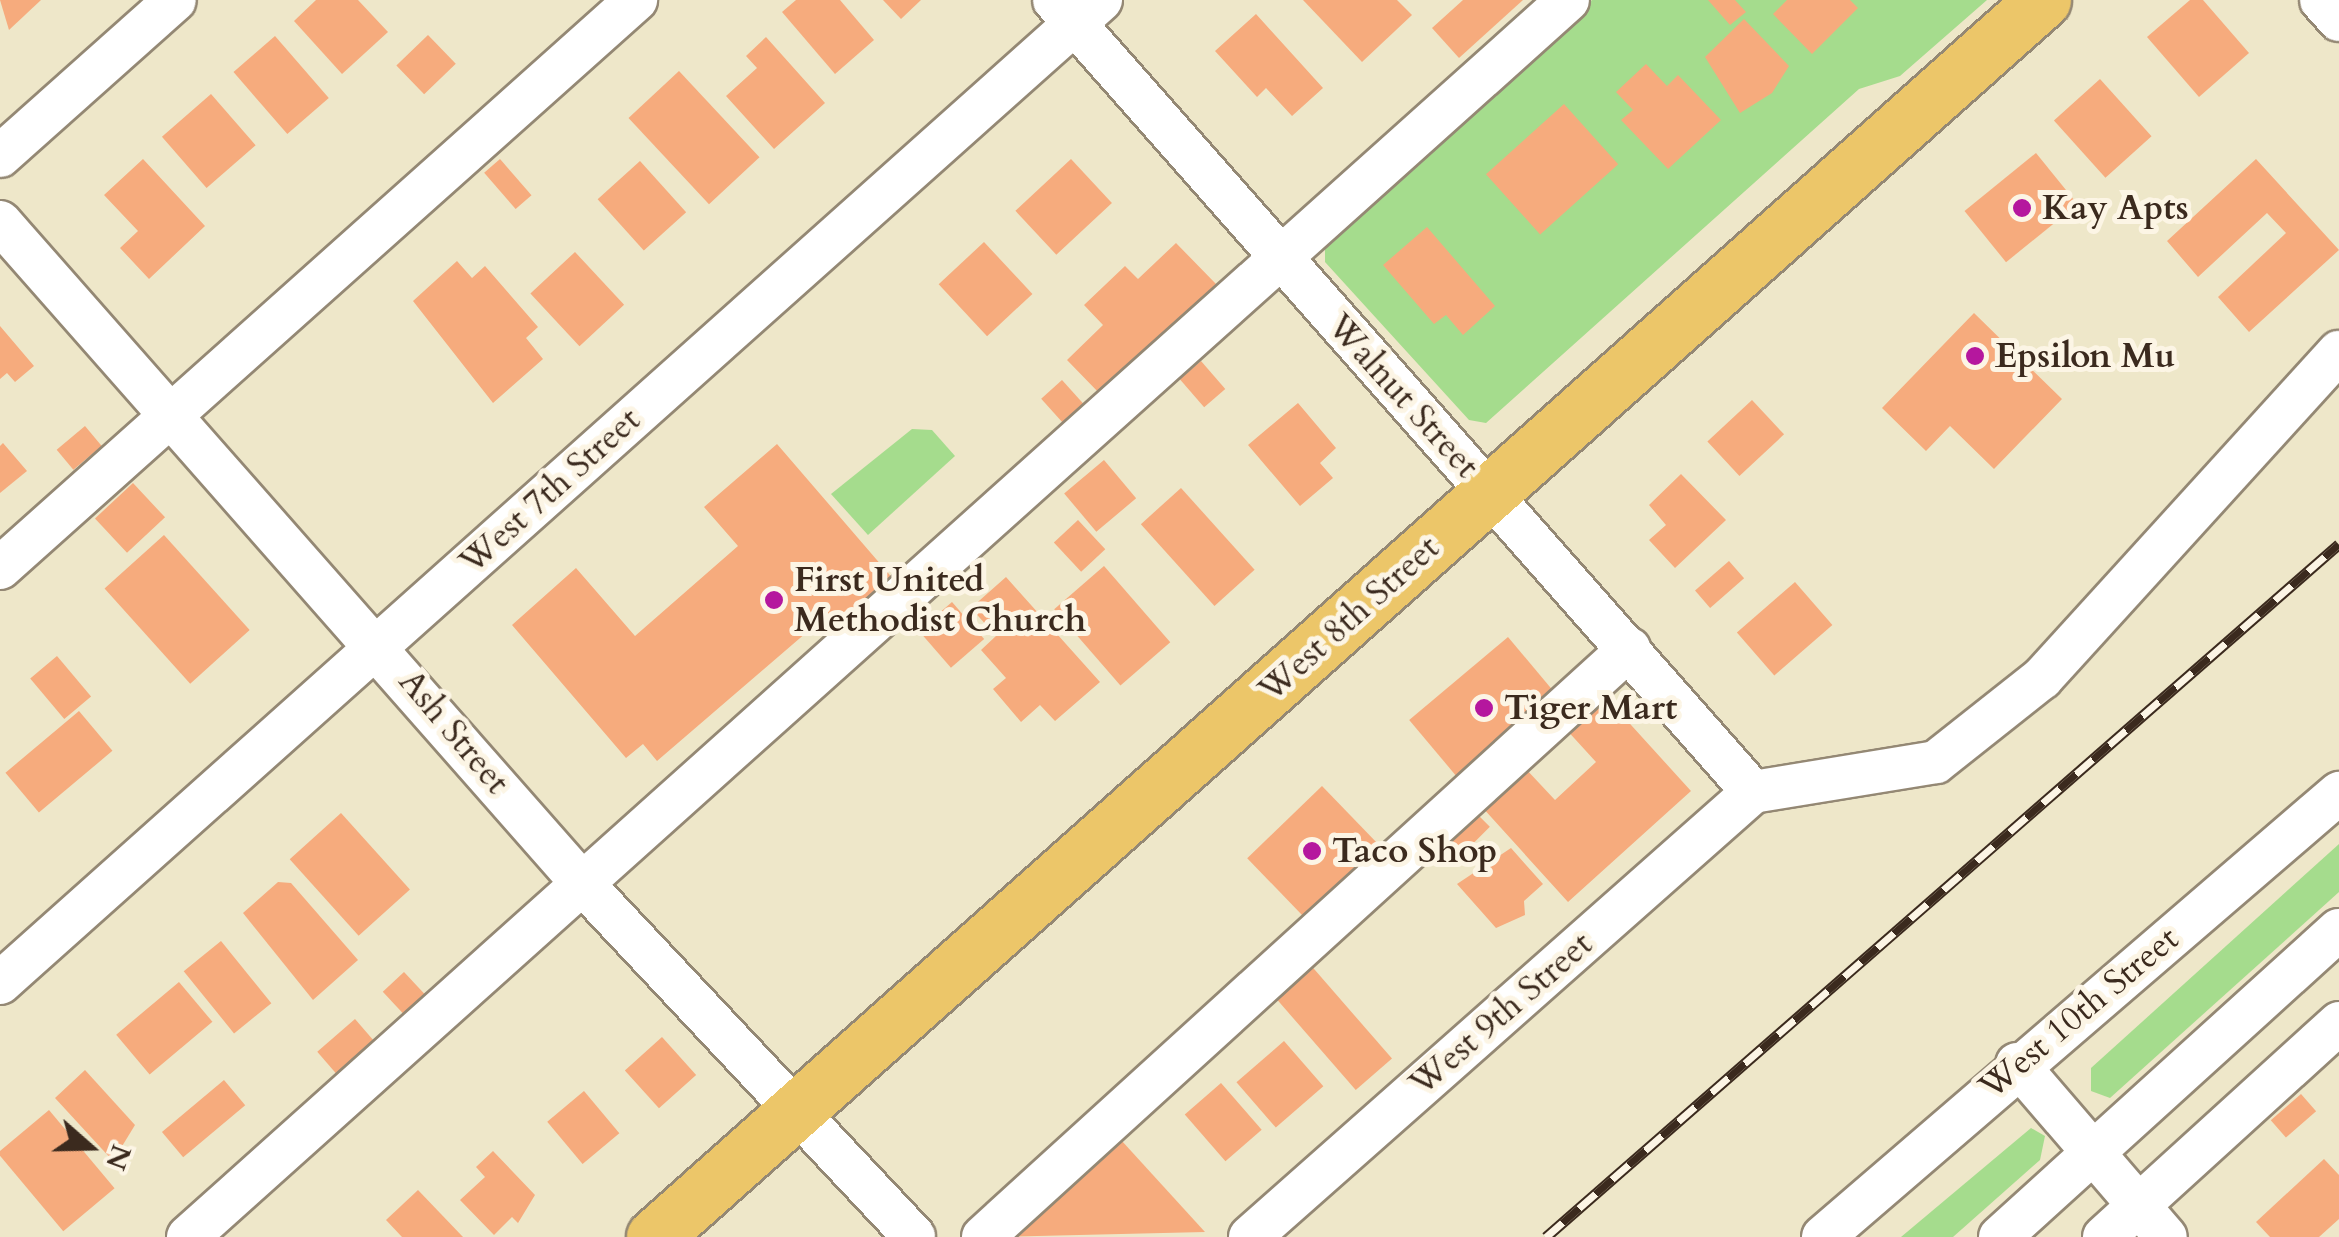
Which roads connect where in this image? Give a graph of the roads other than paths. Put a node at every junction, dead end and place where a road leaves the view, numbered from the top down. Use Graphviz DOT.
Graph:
graph roads {
  1 [pos="175,0"];
  2 [pos="636,0"];
  3 [pos="1568,0"];
  4 [pos="2043,0"];
  5 [pos="2321,0"];
  6 [pos="1076,8"];
  7 [pos="2339,20"];
  8 [pos="0,156"];
  9 [pos="0,222"];
  10 [pos="1280,260"];
  11 [pos="2339,352"];
  12 [pos="167,418"];
  13 [pos="1490,492"];
  14 [pos="0,568"];
  15 [pos="380,644"];
  16 [pos="1629,649"];
  17 [pos="1753,792"];
  18 [pos="2339,793"];
  19 [pos="582,883"];
  20 [pos="2339,930"];
  21 [pos="0,984"];
  22 [pos="2339,1024"];
  23 [pos="2017,1064"];
  24 [pos="798,1109"];
  25 [pos="2092,1153"];
  26 [pos="2152,1222"];
  27 [pos="188,1237"];
  28 [pos="654,1237"];
  29 [pos="914,1237"];
  30 [pos="983,1237"];
  31 [pos="1250,1237"];
  32 [pos="1822,1237"];
  33 [pos="2000,1237"];
  34 [pos="2104,1237"];
  1 -- 8 [label="street"];
  2 -- 12 [label="street"];
  3 -- 10 [label="street"];
  4 -- 13 [label="main road, West 8th Street"];
  5 -- 7 [label="street"];
  6 -- 10 [label="street, Walnut Street"];
  6 -- 15 [label="street, West 7th Street"];
  9 -- 12 [label="street, Ash Street"];
  10 -- 13 [label="street, Walnut Street"];
  10 -- 19 [label="street"];
  11 -- 17 [label="street"];
  12 -- 14 [label="street"];
  12 -- 15 [label="street, Ash Street"];
  13 -- 16 [label="street, Walnut Street"];
  13 -- 24 [label="main road, West 8th Street"];
  15 -- 19 [label="street, Ash Street"];
  15 -- 21 [label="street, West 7th Street"];
  16 -- 17 [label="street, Walnut Street"];
  16 -- 30 [label="street"];
  17 -- 31 [label="street, West 9th Street"];
  18 -- 23 [label="street, West 10th Street"];
  19 -- 24 [label="street, Ash Street"];
  19 -- 27 [label="street"];
  20 -- 25 [label="street"];
  22 -- 26 [label="street"];
  23 -- 25 [label="street"];
  23 -- 32 [label="street, West 10th Street"];
  24 -- 28 [label="main road, West 8th Street"];
  24 -- 29 [label="street, Ash Street"];
  25 -- 26 [label="street"];
  25 -- 33 [label="street"];
  26 -- 34 [label="street"];
}
